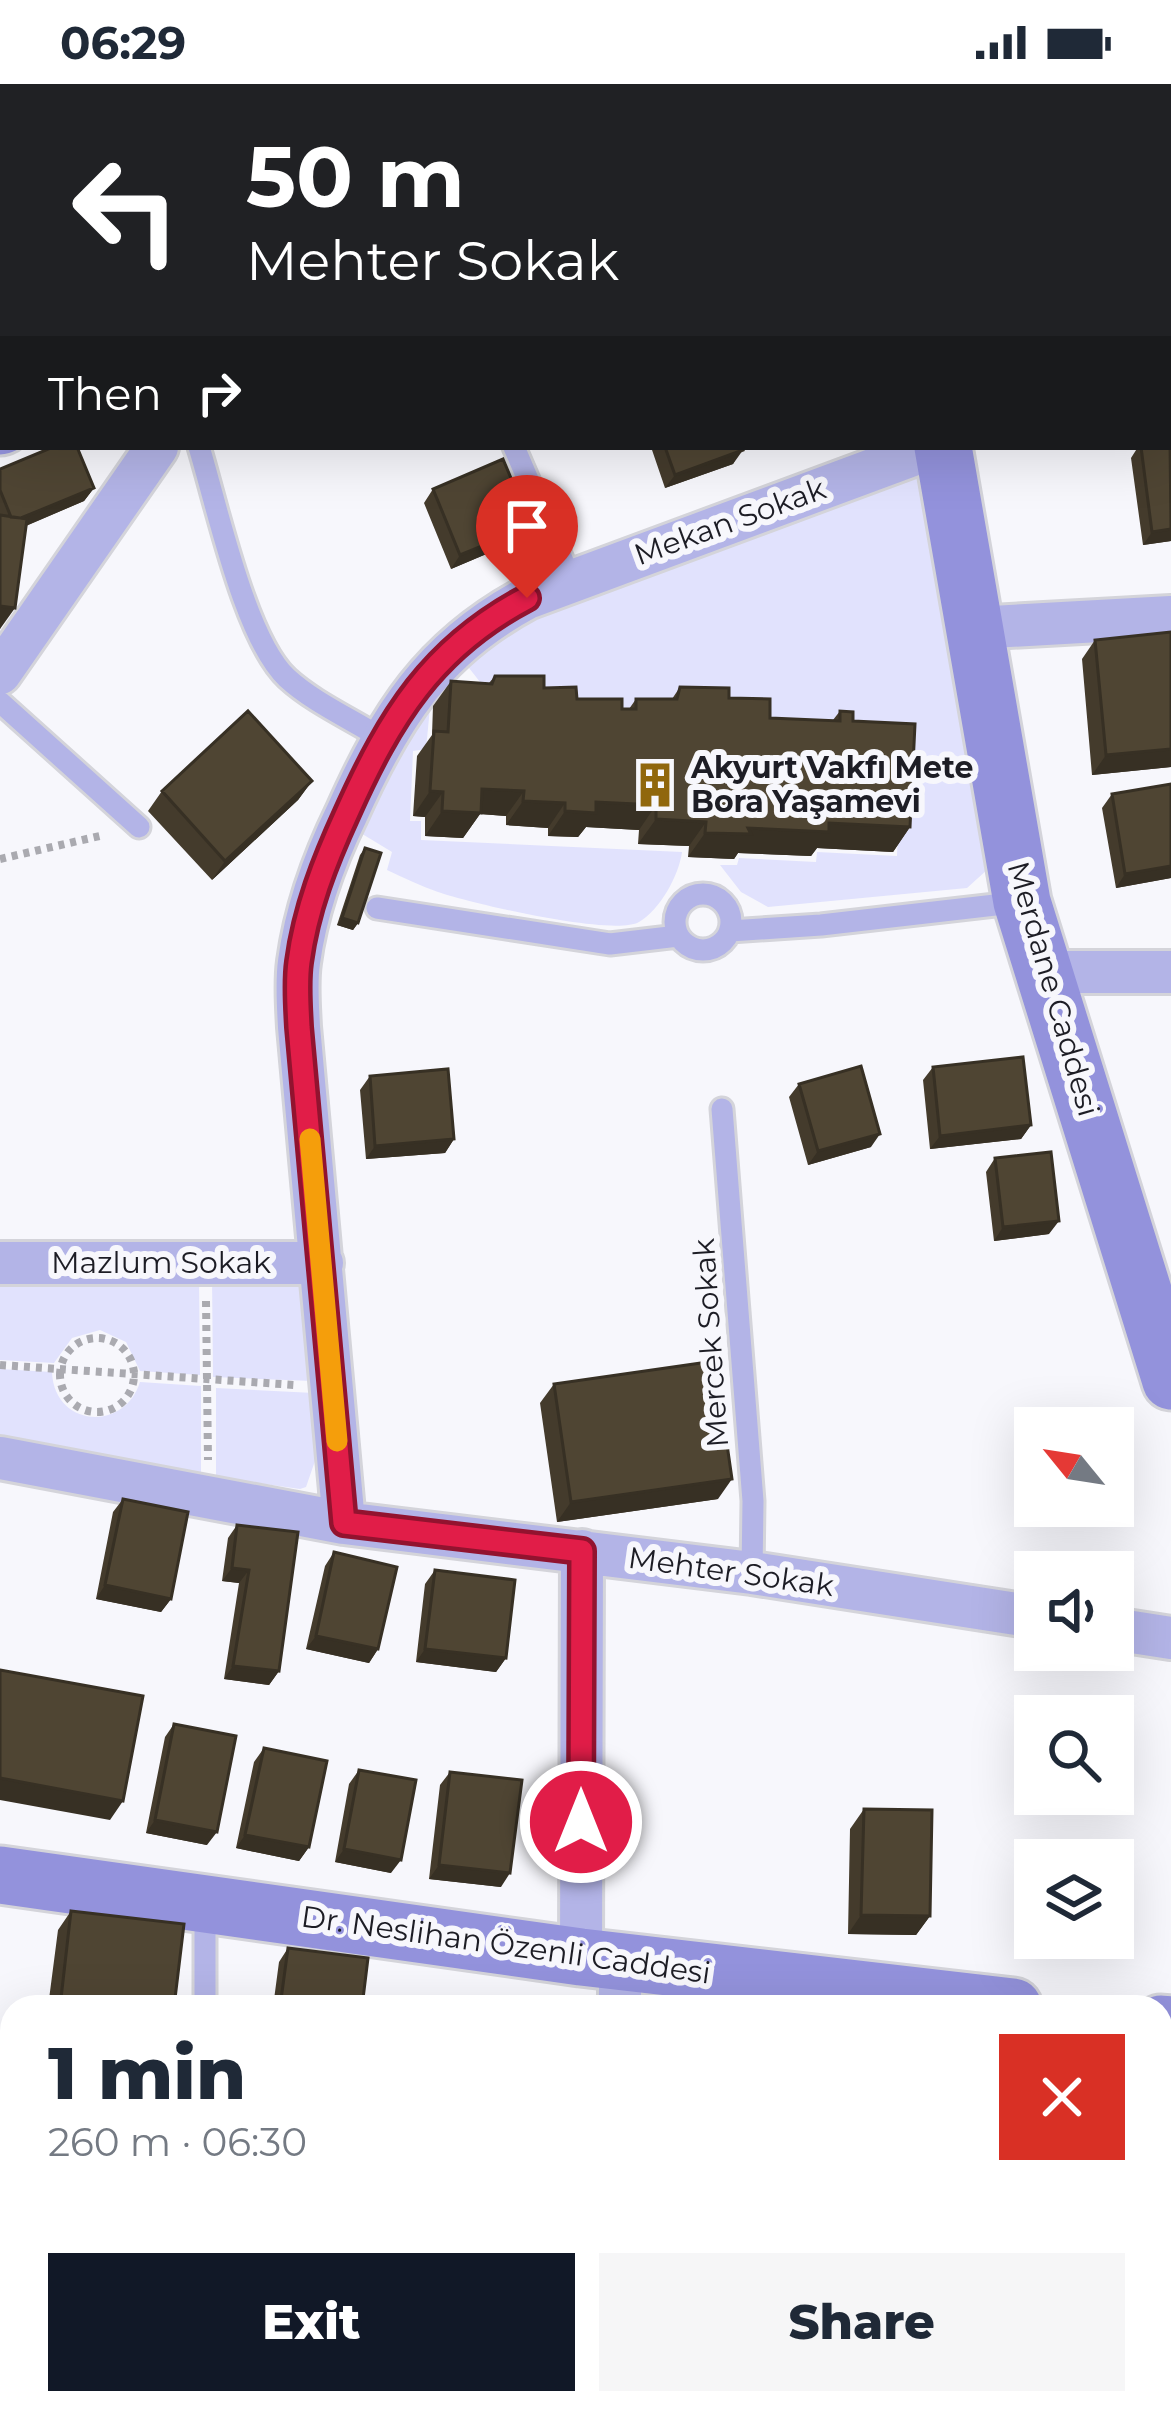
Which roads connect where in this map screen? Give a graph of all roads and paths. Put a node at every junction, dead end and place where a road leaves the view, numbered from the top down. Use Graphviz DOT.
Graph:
graph roads {
  1 [pos="155,450"];
  2 [pos="200,450"];
  3 [pos="515,450"];
  4 [pos="931,450"];
  5 [pos="940,450"];
  6 [pos="571,580"];
  7 [pos="1171,617"];
  8 [pos="974,628"];
  9 [pos="0,673"];
  10 [pos="0,702"];
  11 [pos="381,738"];
  12 [pos="139,827"];
  13 [pos="0,859"];
  14 [pos="1022,902"];
  15 [pos="377,908"];
  16 [pos="730,931"];
  17 [pos="678,936"];
  18 [pos="1043,972"];
  19 [pos="1171,972"];
  20 [pos="722,1109"];
  21 [pos="0,1263"];
  22 [pos="322,1263"];
  23 [pos="205,1264"];
  24 [pos="0,1365"];
  25 [pos="61,1370"];
  26 [pos="1170,1375"];
  27 [pos="134,1376"];
  28 [pos="207,1381"];
  29 [pos="332,1387"];
  30 [pos="0,1458"];
  31 [pos="209,1497"];
  32 [pos="344,1523"];
  33 [pos="582,1551"];
  34 [pos="752,1573"];
  35 [pos="1014,1614"];
  36 [pos="1134,1632"];
  37 [pos="1171,1638"];
  38 [pos="0,1875"];
  39 [pos="205,1904"];
  40 [pos="607,1975"];
  41 [pos="205,1995"];
  42 [pos="861,1995"];
  1 -- 9 [label="street"];
  2 -- 11 [label="lane"];
  3 -- 6 [label="lane"];
  4 -- 6 [label="street, Mekan Sokak"];
  5 -- 8 [label="street, Merdane Caddesi"];
  6 -- 11 [label="street, Mekan Sokak"];
  7 -- 8 [label="street"];
  8 -- 14 [label="street, Merdane Caddesi"];
  10 -- 12 [label="lane"];
  11 -- 22 [label="street, Mekan Sokak"];
  12 -- 13 [label="path"];
  14 -- 16 [label="lane"];
  14 -- 18 [label="street, Merdane Caddesi"];
  15 -- 17 [label="lane"];
  16 -- 17 [label="lane"];
  16 -- 17 [label="lane"];
  18 -- 19 [label="street"];
  18 -- 26 [label="street, Merdane Caddesi"];
  20 -- 34 [label="lane, Mercek Sokak"];
  21 -- 23 [label="street, Mazlum Sokak"];
  22 -- 23 [label="street, Mazlum Sokak"];
  22 -- 29 [label="street, Mekan Sokak"];
  23 -- 28 [label="path"];
  24 -- 25 [label="path"];
  25 -- 27 [label="path"];
  25 -- 27 [label="path"];
  25 -- 27 [label="path"];
  27 -- 28 [label="path"];
  28 -- 29 [label="path"];
  28 -- 31 [label="path"];
  29 -- 32 [label="street, Mekan Sokak"];
  30 -- 31 [label="street, Mehter Sokak"];
  31 -- 32 [label="street, Mehter Sokak"];
  32 -- 33 [label="street, Mehter Sokak"];
  33 -- 34 [label="street, Mehter Sokak"];
  33 -- 40 [label="street"];
  34 -- 35 [label="street, Mehter Sokak"];
  36 -- 37 [label="street"];
  38 -- 39 [label="street, Dr. Neslihan Özenli Caddesi"];
  39 -- 40 [label="street, Dr. Neslihan Özenli Caddesi"];
  39 -- 41 [label="lane"];
  40 -- 42 [label="street, Dr. Neslihan Özenli Caddesi"];
}
